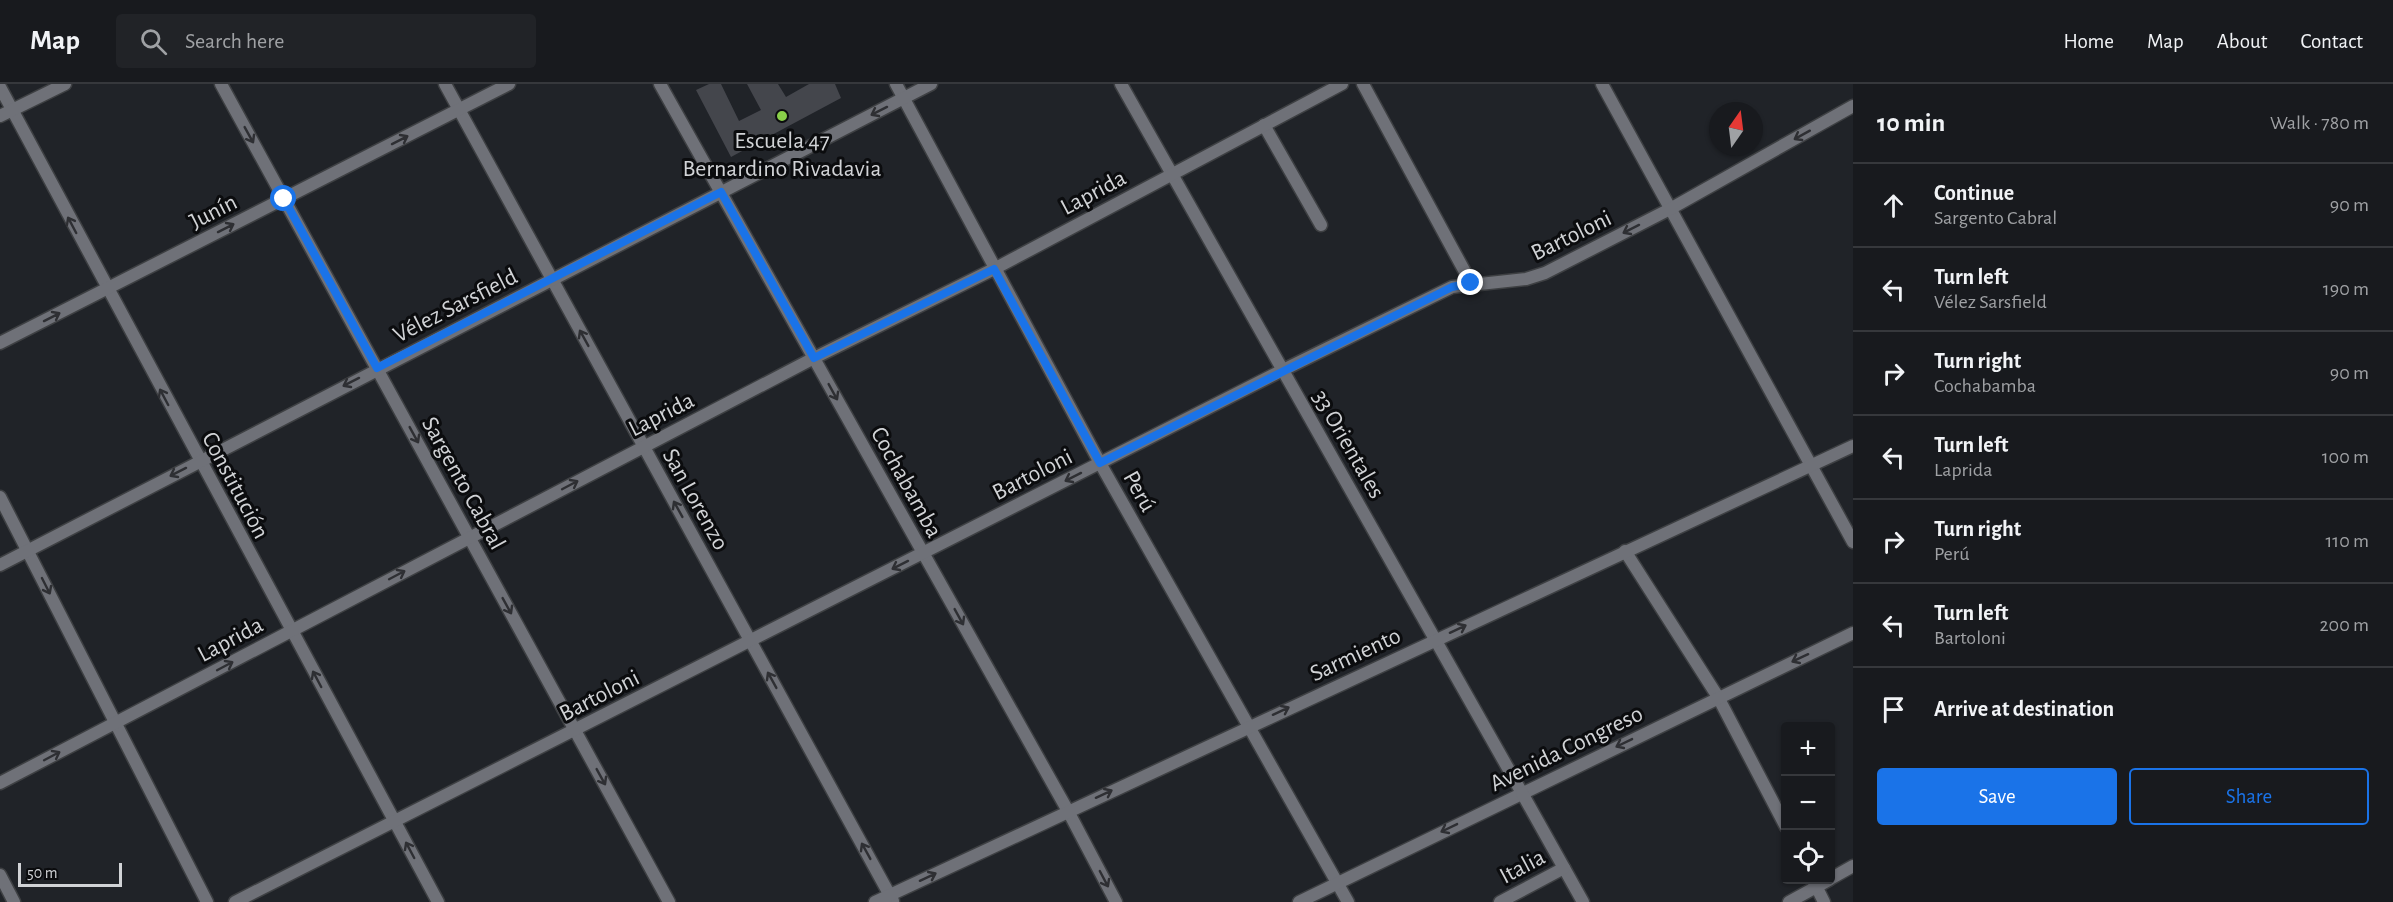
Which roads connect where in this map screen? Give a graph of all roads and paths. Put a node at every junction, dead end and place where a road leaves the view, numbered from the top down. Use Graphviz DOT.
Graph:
graph roads {
  1 [pos="65,84"];
  2 [pos="221,84"];
  3 [pos="445,84"];
  4 [pos="509,84"];
  5 [pos="660,84"];
  6 [pos="896,84"];
  7 [pos="931,84"];
  8 [pos="1121,84"];
  9 [pos="1342,84"];
  10 [pos="1364,84"];
  11 [pos="1602,84"];
  12 [pos="0,87"];
  13 [pos="903,98"];
  14 [pos="1853,106"];
  15 [pos="459,109"];
  16 [pos="12,110"];
  17 [pos="0,116"];
  18 [pos="1264,125"];
  19 [pos="1173,173"];
  20 [pos="721,192"];
  21 [pos="284,199"];
  22 [pos="1670,209"];
  23 [pos="1321,225"];
  24 [pos="994,269"];
  25 [pos="552,279"];
  26 [pos="1471,283"];
  27 [pos="106,289"];
  28 [pos="0,343"];
  29 [pos="814,358"];
  30 [pos="377,368"];
  31 [pos="1283,370"];
  32 [pos="644,446"];
  33 [pos="1853,446"];
  34 [pos="199,461"];
  35 [pos="1100,463"];
  36 [pos="1811,465"];
  37 [pos="0,497"];
  38 [pos="470,537"];
  39 [pos="1853,542"];
  40 [pos="28,550"];
  41 [pos="1625,551"];
  42 [pos="923,554"];
  43 [pos="0,565"];
  44 [pos="291,631"];
  45 [pos="1853,633"];
  46 [pos="1436,639"];
  47 [pos="750,641"];
  48 [pos="1718,697"];
  49 [pos="115,723"];
  50 [pos="1249,726"];
  51 [pos="575,730"];
  52 [pos="0,783"];
  53 [pos="1522,793"];
  54 [pos="1068,810"];
  55 [pos="1781,819"];
  56 [pos="395,822"];
  57 [pos="1853,866"];
  58 [pos="1564,868"];
  59 [pos="0,875"];
  60 [pos="1835,876"];
  61 [pos="1338,883"];
  62 [pos="1813,884"];
  63 [pos="1815,884"];
  64 [pos="892,898"];
  65 [pos="14,902"];
  66 [pos="207,902"];
  67 [pos="235,902"];
  68 [pos="438,902"];
  69 [pos="669,902"];
  70 [pos="875,902"];
  71 [pos="1116,902"];
  72 [pos="1299,902"];
  73 [pos="1348,902"];
  74 [pos="1500,902"];
  75 [pos="1583,902"];
  76 [pos="1789,902"];
  77 [pos="1824,902"];
  1 -- 16 [label="street"];
  2 -- 21 [label="street, Sargento Cabral, one-way"];
  3 -- 15 [label="street, San Lorenzo"];
  4 -- 15 [label="street, Junín"];
  5 -- 20 [label="street, Cochabamba"];
  6 -- 13 [label="street, Perú"];
  7 -- 13 [label="street, Vélez Sarsfield"];
  8 -- 19 [label="street, 33 Orientales"];
  9 -- 18 [label="street, Laprida"];
  10 -- 26 [label="street"];
  11 -- 22 [label="street"];
  12 -- 16 [label="street, Constitución"];
  13 -- 20 [label="street, Vélez Sarsfield, one-way"];
  13 -- 24 [label="street, Perú"];
  14 -- 22 [label="street, Bartoloni, one-way"];
  21 -- 15 [label="street, Junín, one-way"];
  15 -- 25 [label="street, San Lorenzo"];
  16 -- 17 [label="street"];
  27 -- 16 [label="street, Constitución, one-way"];
  18 -- 19 [label="street, Laprida"];
  18 -- 23 [label="street"];
  19 -- 24 [label="street, Laprida"];
  19 -- 31 [label="street, 33 Orientales"];
  20 -- 25 [label="street, Vélez Sarsfield"];
  20 -- 29 [label="street, Cochabamba"];
  27 -- 21 [label="street, Junín, one-way"];
  21 -- 30 [label="street, Sargento Cabral"];
  22 -- 26 [label="street, Bartoloni, one-way"];
  22 -- 36 [label="street"];
  24 -- 29 [label="street, Laprida"];
  24 -- 35 [label="street, Perú"];
  25 -- 30 [label="street, Vélez Sarsfield"];
  32 -- 25 [label="street, San Lorenzo, one-way"];
  26 -- 31 [label="street, Bartoloni"];
  28 -- 27 [label="street, Junín, one-way"];
  34 -- 27 [label="street, Constitución, one-way"];
  29 -- 32 [label="street, Laprida"];
  29 -- 42 [label="street, Cochabamba, one-way"];
  30 -- 34 [label="street, Vélez Sarsfield, one-way"];
  30 -- 38 [label="street, Sargento Cabral, one-way"];
  31 -- 35 [label="street, Bartoloni"];
  31 -- 46 [label="street, 33 Orientales"];
  38 -- 32 [label="street, Laprida, one-way"];
  47 -- 32 [label="street, San Lorenzo, one-way"];
  33 -- 36 [label="street, Sarmiento"];
  34 -- 40 [label="street, Vélez Sarsfield, one-way"];
  34 -- 44 [label="street, Constitución"];
  35 -- 42 [label="street, Bartoloni, one-way"];
  35 -- 50 [label="street, Perú"];
  36 -- 39 [label="street"];
  36 -- 41 [label="street, Sarmiento"];
  37 -- 40 [label="street"];
  44 -- 38 [label="street, Laprida, one-way"];
  38 -- 51 [label="street, Sargento Cabral, one-way"];
  40 -- 43 [label="street, Vélez Sarsfield"];
  40 -- 49 [label="street, one-way"];
  46 -- 41 [label="street, Sarmiento, one-way"];
  41 -- 48 [label="street"];
  42 -- 47 [label="street, Bartoloni, one-way"];
  42 -- 54 [label="street, Cochabamba, one-way"];
  49 -- 44 [label="street, Laprida, one-way"];
  56 -- 44 [label="street, Constitución, one-way"];
  45 -- 48 [label="street, Avenida Congreso, one-way"];
  50 -- 46 [label="street, Sarmiento, one-way"];
  46 -- 53 [label="street, 33 Orientales"];
  47 -- 51 [label="street, Bartoloni"];
  64 -- 47 [label="street, San Lorenzo, one-way"];
  48 -- 53 [label="street, Avenida Congreso, one-way"];
  48 -- 55 [label="street"];
  52 -- 49 [label="street, Laprida, one-way"];
  49 -- 66 [label="street"];
  54 -- 50 [label="street, Sarmiento, one-way"];
  50 -- 61 [label="street, Perú"];
  51 -- 56 [label="street, Bartoloni"];
  51 -- 69 [label="street, Sargento Cabral, one-way"];
  53 -- 58 [label="street, 33 Orientales"];
  53 -- 61 [label="street, Avenida Congreso, one-way"];
  64 -- 54 [label="street, Sarmiento, one-way"];
  54 -- 71 [label="street, Cochabamba, one-way"];
  56 -- 67 [label="street, Bartoloni"];
  68 -- 56 [label="street, Constitución, one-way"];
  57 -- 60 [label="street"];
  58 -- 74 [label="street, Italia"];
  58 -- 75 [label="street, 33 Orientales"];
  59 -- 65 [label="street"];
  61 -- 72 [label="street, Avenida Congreso"];
  61 -- 73 [label="street, Perú"];
  62 -- 76 [label="street"];
  63 -- 77 [label="street"];
  64 -- 70 [label="street, Sarmiento"];
}
